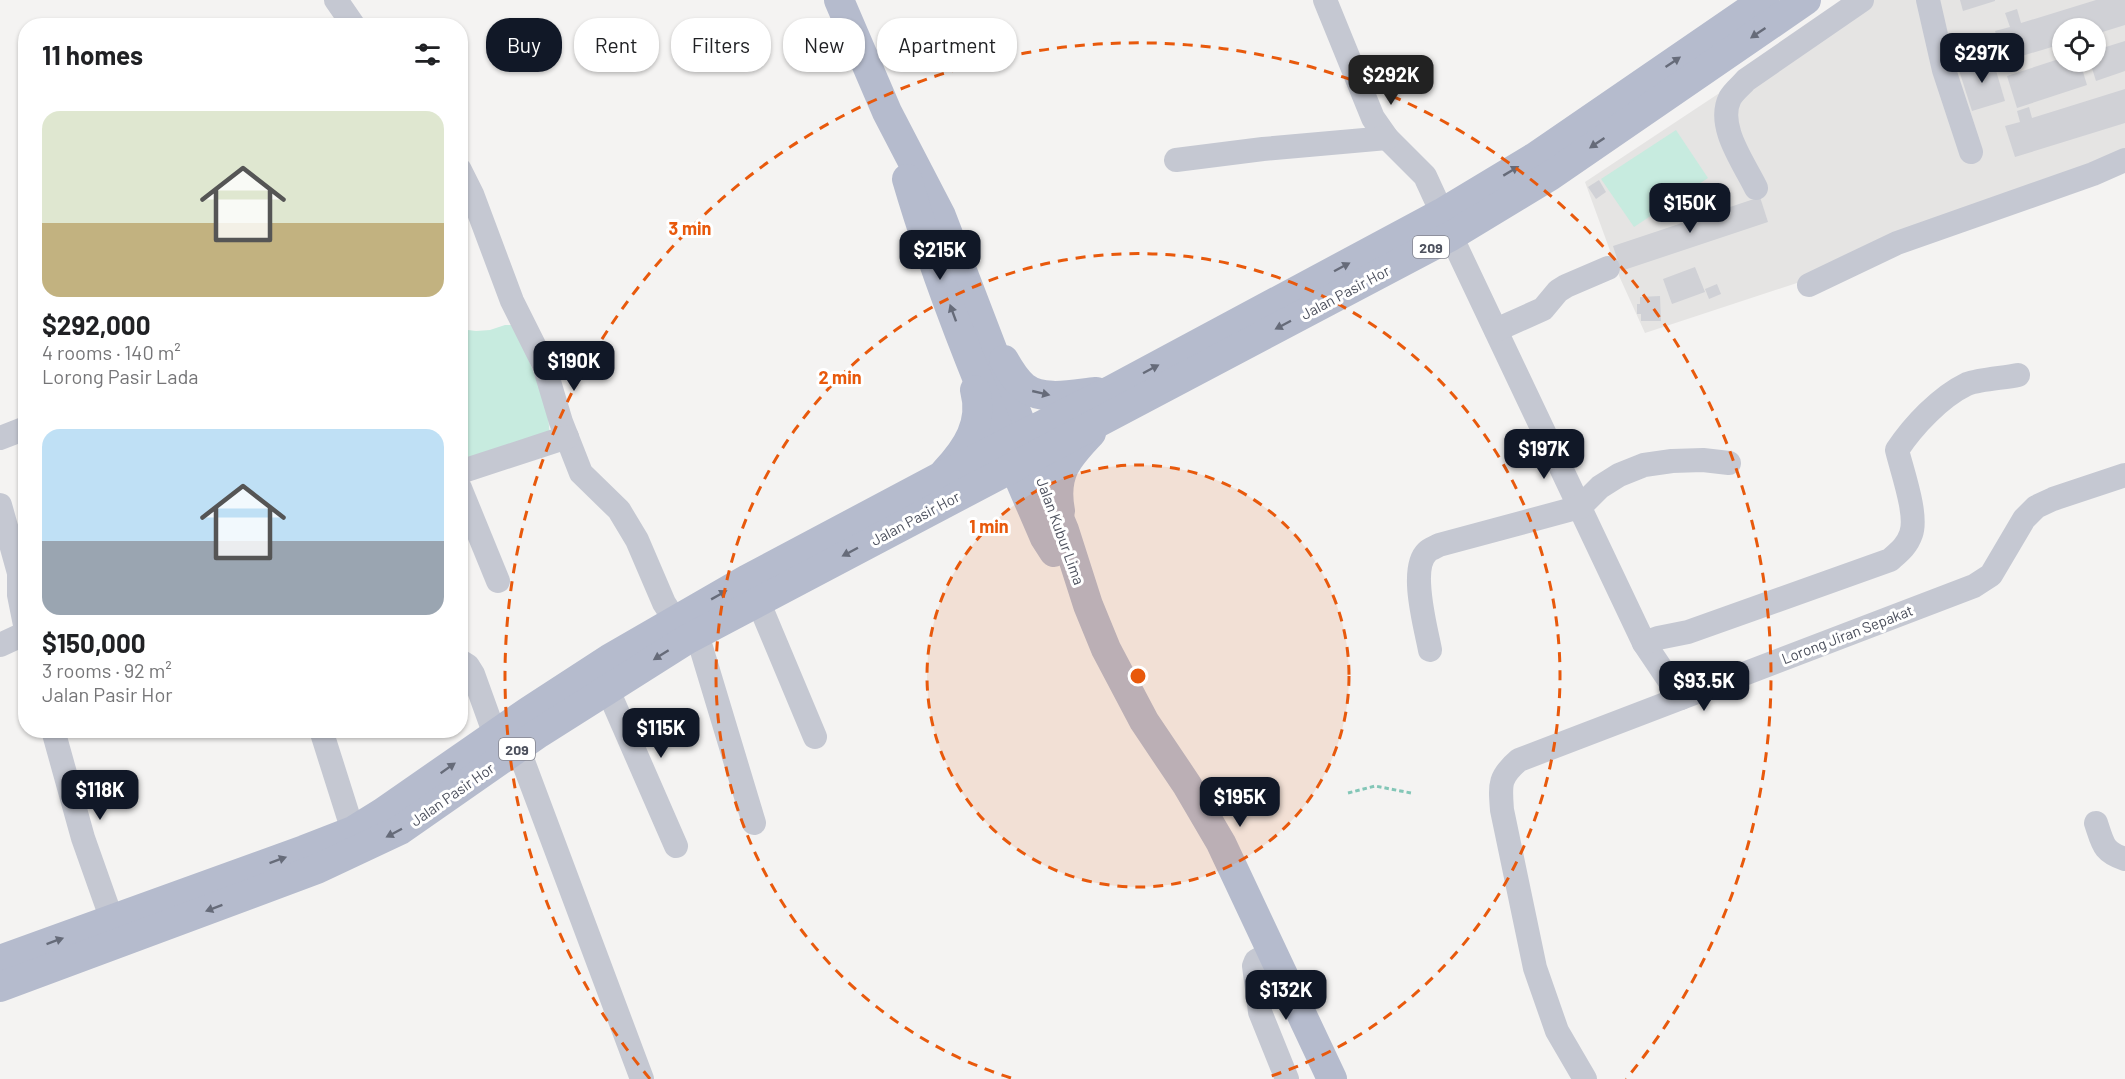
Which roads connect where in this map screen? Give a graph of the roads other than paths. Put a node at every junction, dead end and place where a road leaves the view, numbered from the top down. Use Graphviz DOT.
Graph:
graph roads {
  1 [pos="336,0"];
  2 [pos="839,0"];
  3 [pos="1325,0"];
  4 [pos="1764,0"];
  5 [pos="1806,0"];
  6 [pos="1862,0"];
  7 [pos="1928,0"];
  8 [pos="348,18"];
  9 [pos="1728,54"];
  10 [pos="1746,80"];
  11 [pos="1387,138"];
  12 [pos="1971,152"];
  13 [pos="1176,160"];
  14 [pos="2125,160"];
  15 [pos="468,186"];
  16 [pos="1756,188"];
  17 [pos="1447,225"];
  18 [pos="1608,268"];
  19 [pos="1809,285"];
  20 [pos="1496,330"];
  21 [pos="978,346"];
  22 [pos="2018,375"];
  23 [pos="1110,391"];
  24 [pos="1104,420"];
  25 [pos="18,431"];
  26 [pos="567,437"];
  27 [pos="0,438"];
  28 [pos="1019,451"];
  29 [pos="1729,463"];
  30 [pos="468,469"];
  31 [pos="2125,475"];
  32 [pos="947,488"];
  33 [pos="0,505"];
  34 [pos="1580,507"];
  35 [pos="468,508"];
  36 [pos="1055,534"];
  37 [pos="18,569"];
  38 [pos="18,576"];
  39 [pos="498,581"];
  40 [pos="10,596"];
  41 [pos="758,601"];
  42 [pos="18,614"];
  43 [pos="686,627"];
  44 [pos="18,636"];
  45 [pos="1644,643"];
  46 [pos="0,645"];
  47 [pos="1430,650"];
  48 [pos="468,666"];
  49 [pos="608,688"];
  50 [pos="1681,698"];
  51 [pos="815,737"];
  52 [pos="55,738"];
  53 [pos="324,738"];
  54 [pos="506,741"];
  55 [pos="754,823"];
  56 [pos="2096,823"];
  57 [pos="353,831"];
  58 [pos="676,846"];
  59 [pos="2125,859"];
  60 [pos="111,920"];
  61 [pos="1272,952"];
  62 [pos="0,960"];
  63 [pos="0,987"];
  64 [pos="642,1079"];
  65 [pos="1287,1079"];
  66 [pos="1332,1079"];
  67 [pos="1585,1079"];
  1 -- 8 [label="street"];
  2 -- 21 [label="main road"];
  3 -- 11 [label="street"];
  17 -- 4 [label="main road, Jalan Pasir Hor / 209, one-way"];
  5 -- 9 [label="main road, Jalan Pasir Hor / 209, one-way"];
  6 -- 10 [label="street"];
  7 -- 12 [label="street"];
  9 -- 10 [label="street"];
  9 -- 17 [label="main road, Jalan Pasir Hor / 209, one-way"];
  10 -- 16 [label="street"];
  11 -- 13 [label="street"];
  11 -- 17 [label="street"];
  14 -- 19 [label="street"];
  15 -- 26 [label="street"];
  17 -- 20 [label="street"];
  23 -- 17 [label="main road, Jalan Pasir Hor / 209, one-way"];
  17 -- 24 [label="main road, Jalan Pasir Hor / 209, one-way"];
  18 -- 20 [label="street"];
  20 -- 34 [label="street"];
  21 -- 23 [label="main road, one-way"];
  21 -- 28 [label="main road, Jalan Kubur Lima"];
  21 -- 32 [label="main road"];
  22 -- 45 [label="street"];
  23 -- 28 [label="main road, Jalan Pasir Hor / 209"];
  24 -- 28 [label="main road, Jalan Pasir Hor / 209"];
  24 -- 36 [label="main road"];
  25 -- 27 [label="street"];
  26 -- 30 [label="street"];
  26 -- 43 [label="street"];
  28 -- 32 [label="main road, Jalan Pasir Hor / 209"];
  28 -- 36 [label="main road, Jalan Kubur Lima"];
  29 -- 34 [label="street"];
  31 -- 50 [label="street, Lorong Jiran Sepakat"];
  32 -- 36 [label="main road"];
  32 -- 41 [label="main road, Jalan Pasir Hor / 209, one-way"];
  43 -- 32 [label="main road, Jalan Pasir Hor / 209, one-way"];
  33 -- 37 [label="street"];
  34 -- 45 [label="street"];
  34 -- 47 [label="street"];
  35 -- 39 [label="street"];
  36 -- 61 [label="main road, Jalan Kubur Lima"];
  38 -- 40 [label="street"];
  40 -- 42 [label="street"];
  41 -- 43 [label="main road, Jalan Pasir Hor / 209"];
  41 -- 51 [label="street"];
  43 -- 49 [label="main road, Jalan Pasir Hor / 209, one-way"];
  43 -- 54 [label="main road, Jalan Pasir Hor / 209"];
  43 -- 55 [label="street"];
  44 -- 46 [label="street"];
  45 -- 50 [label="street"];
  48 -- 54 [label="street"];
  49 -- 54 [label="main road, Jalan Pasir Hor / 209"];
  49 -- 58 [label="street"];
  50 -- 67 [label="street, Lorong Jiran Sepakat"];
  52 -- 60 [label="street"];
  53 -- 57 [label="street"];
  57 -- 54 [label="main road, Jalan Pasir Hor / 209, one-way"];
  54 -- 63 [label="main road, Jalan Pasir Hor / 209, one-way"];
  54 -- 64 [label="street"];
  56 -- 59 [label="street"];
  60 -- 57 [label="main road, Jalan Pasir Hor / 209, one-way"];
  62 -- 60 [label="main road, Jalan Pasir Hor / 209, one-way"];
  61 -- 65 [label="street"];
  61 -- 66 [label="main road, Jalan Kubur Lima"];
}
